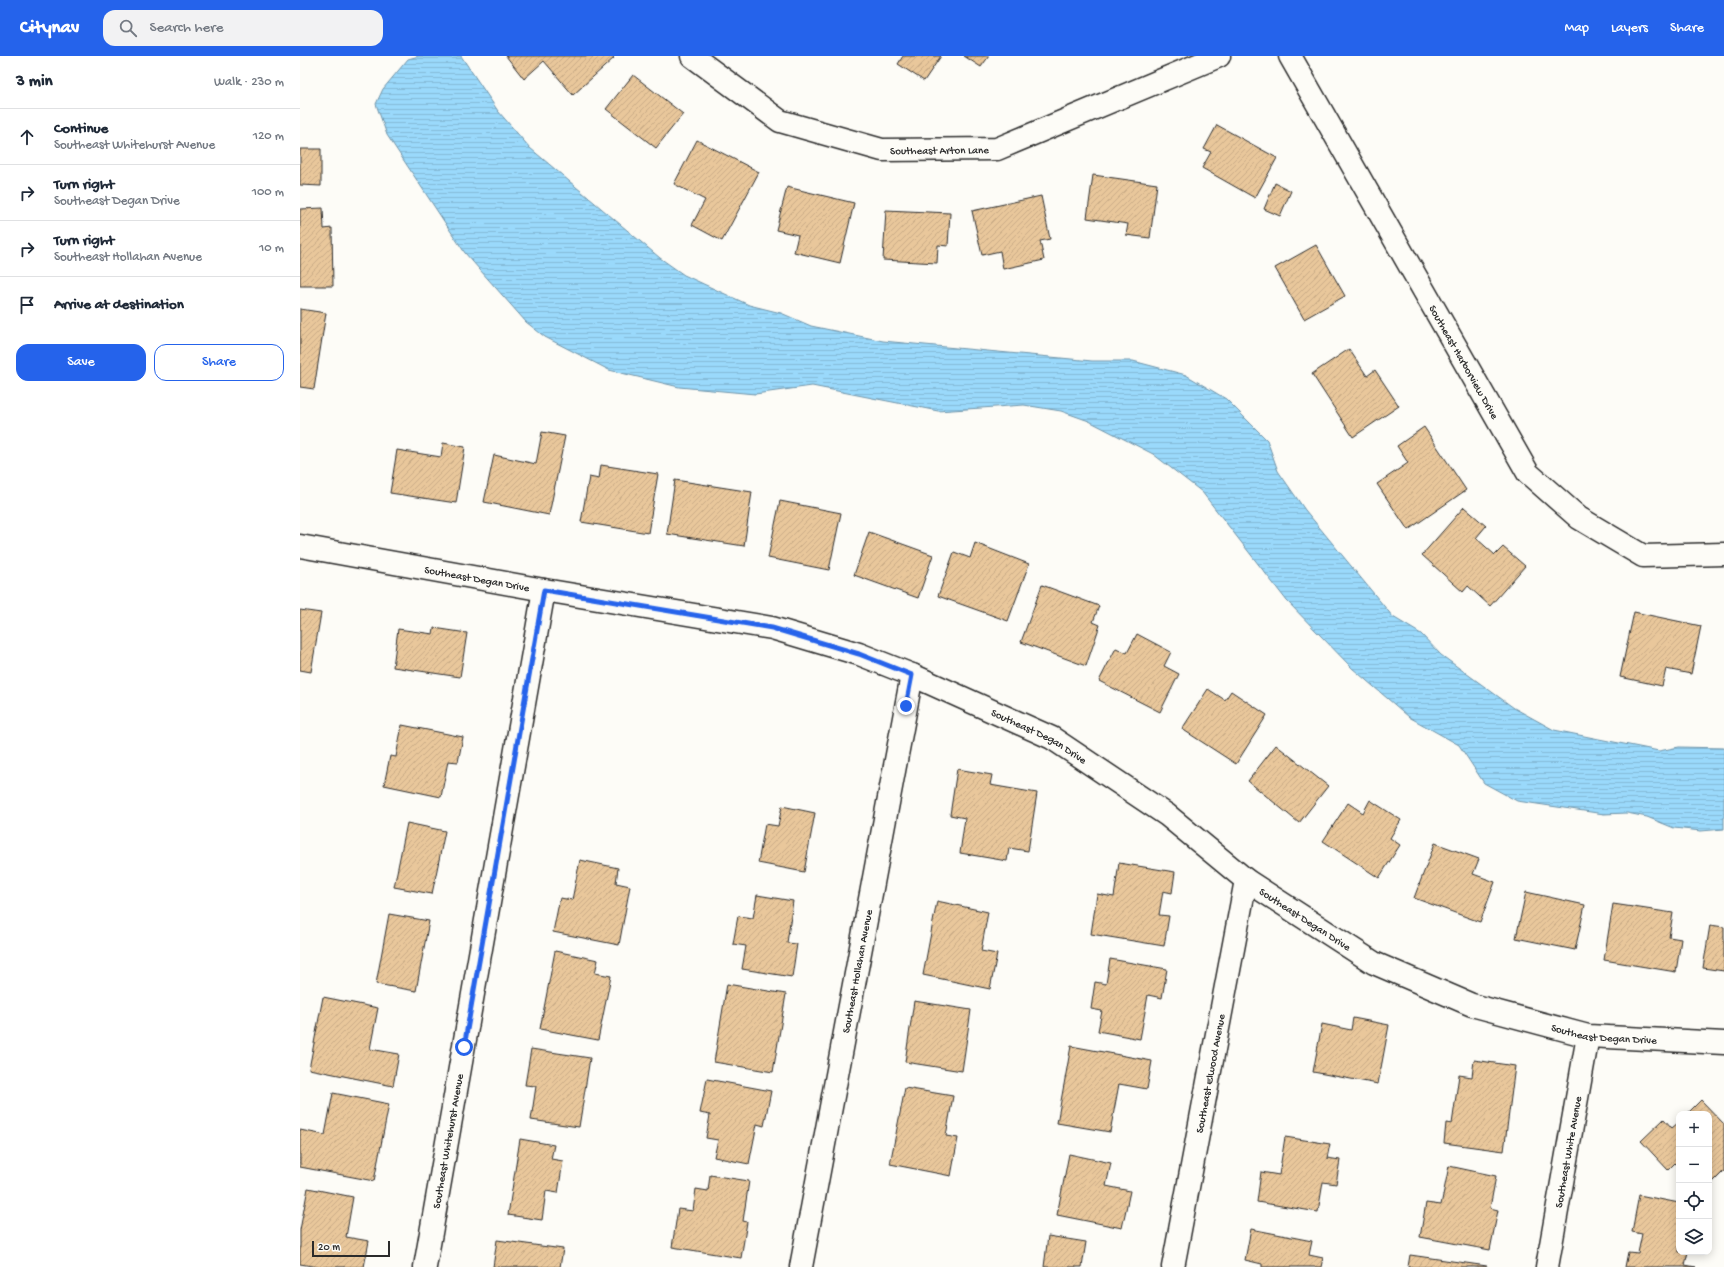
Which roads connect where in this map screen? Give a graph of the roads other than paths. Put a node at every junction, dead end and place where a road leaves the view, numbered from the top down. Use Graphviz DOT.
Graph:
graph roads {
  1 [pos="692,56"];
  2 [pos="1219,56"];
  3 [pos="1290,56"];
  4 [pos="300,546"];
  5 [pos="1724,554"];
  6 [pos="544,590"];
  7 [pos="912,675"];
  8 [pos="1246,880"];
  9 [pos="1588,1036"];
  10 [pos="1724,1043"];
  11 [pos="425,1267"];
  12 [pos="801,1267"];
  13 [pos="1173,1267"];
  14 [pos="1547,1267"];
  1 -- 2 [label="street, Southeast Arton Lane"];
  3 -- 5 [label="street, Southeast Harborview Drive"];
  4 -- 6 [label="street, Southeast Degan Drive"];
  6 -- 7 [label="street, Southeast Degan Drive"];
  6 -- 11 [label="street, Southeast Whitehurst Avenue"];
  7 -- 8 [label="street, Southeast Degan Drive"];
  7 -- 12 [label="street, Southeast Hollahan Avenue"];
  8 -- 9 [label="street, Southeast Degan Drive"];
  8 -- 13 [label="street, Southeast Elwood Avenue"];
  9 -- 10 [label="street, Southeast Degan Drive"];
  9 -- 14 [label="street, Southeast White Avenue"];
}
